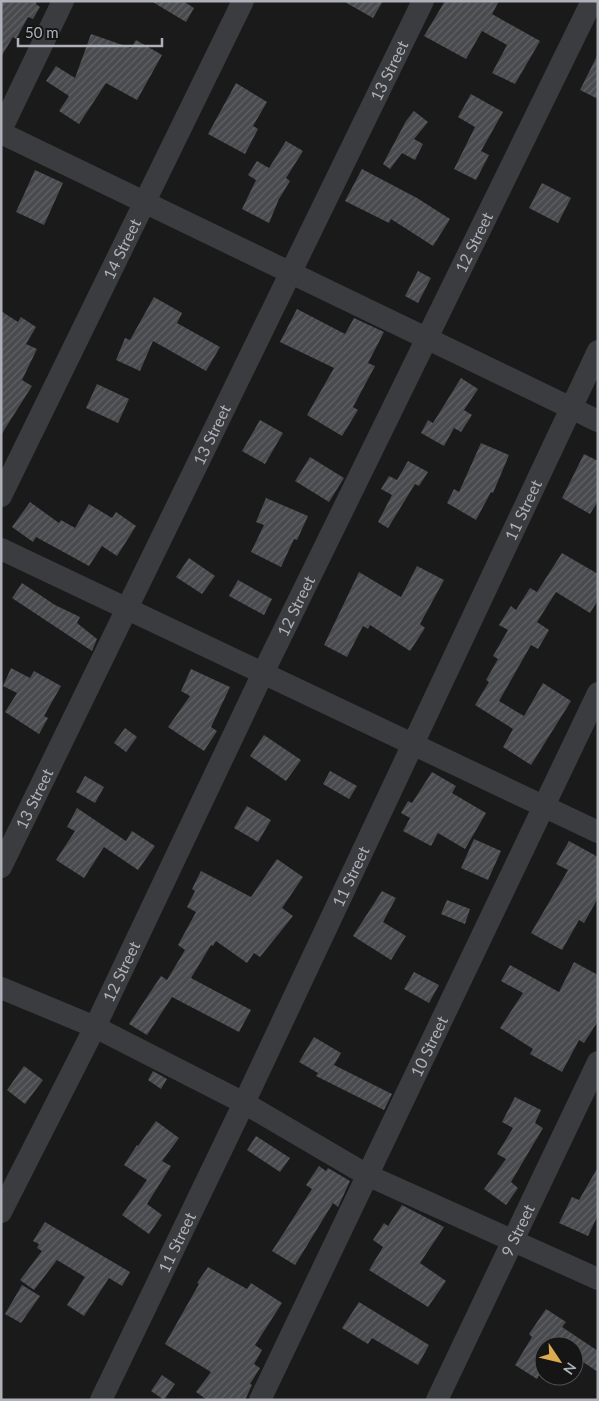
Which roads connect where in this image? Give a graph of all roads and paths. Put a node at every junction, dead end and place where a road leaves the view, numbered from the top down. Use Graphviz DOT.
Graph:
graph roads {
  1 [pos="63,1"];
  2 [pos="243,1"];
  3 [pos="423,1"];
  4 [pos="592,1"];
  5 [pos="1,132"];
  6 [pos="145,203"];
  7 [pos="290,273"];
  8 [pos="427,338"];
  9 [pos="598,351"];
  10 [pos="571,408"];
  11 [pos="598,421"];
  12 [pos="1,496"];
  13 [pos="1,549"];
  14 [pos="126,608"];
  15 [pos="263,673"];
  16 [pos="598,693"];
  17 [pos="412,744"];
  18 [pos="543,806"];
  19 [pos="598,832"];
  20 [pos="1,867"];
  21 [pos="1,988"];
  22 [pos="95,1027"];
  23 [pos="598,1062"];
  24 [pos="244,1103"];
  25 [pos="367,1175"];
  26 [pos="1,1212"];
  27 [pos="511,1240"];
  28 [pos="598,1279"];
  29 [pos="101,1400"];
  30 [pos="260,1400"];
  31 [pos="437,1400"];
  1 -- 5 [label="street"];
  2 -- 6 [label="street, 14 Street"];
  3 -- 7 [label="street, 13 Street"];
  4 -- 8 [label="street, 12 Street"];
  5 -- 6 [label="street"];
  6 -- 7 [label="street"];
  6 -- 12 [label="street, 14 Street"];
  7 -- 8 [label="street"];
  7 -- 14 [label="street, 13 Street"];
  8 -- 10 [label="street"];
  8 -- 15 [label="street, 12 Street"];
  9 -- 10 [label="street, 11 Street"];
  10 -- 11 [label="street"];
  10 -- 17 [label="street, 11 Street"];
  13 -- 14 [label="street"];
  14 -- 15 [label="street"];
  14 -- 20 [label="street, 13 Street"];
  15 -- 17 [label="street"];
  15 -- 22 [label="street, 12 Street"];
  16 -- 18 [label="street, 10 Street"];
  17 -- 18 [label="street"];
  17 -- 24 [label="street, 11 Street"];
  18 -- 19 [label="street"];
  18 -- 25 [label="street, 10 Street"];
  21 -- 22 [label="street"];
  22 -- 24 [label="street"];
  22 -- 26 [label="street, 12 Street"];
  23 -- 27 [label="street, 9 Street"];
  24 -- 25 [label="street"];
  24 -- 29 [label="street, 11 Street"];
  25 -- 27 [label="street"];
  25 -- 30 [label="street, 10 Street"];
  27 -- 28 [label="street"];
  27 -- 31 [label="street, 9 Street"];
}
